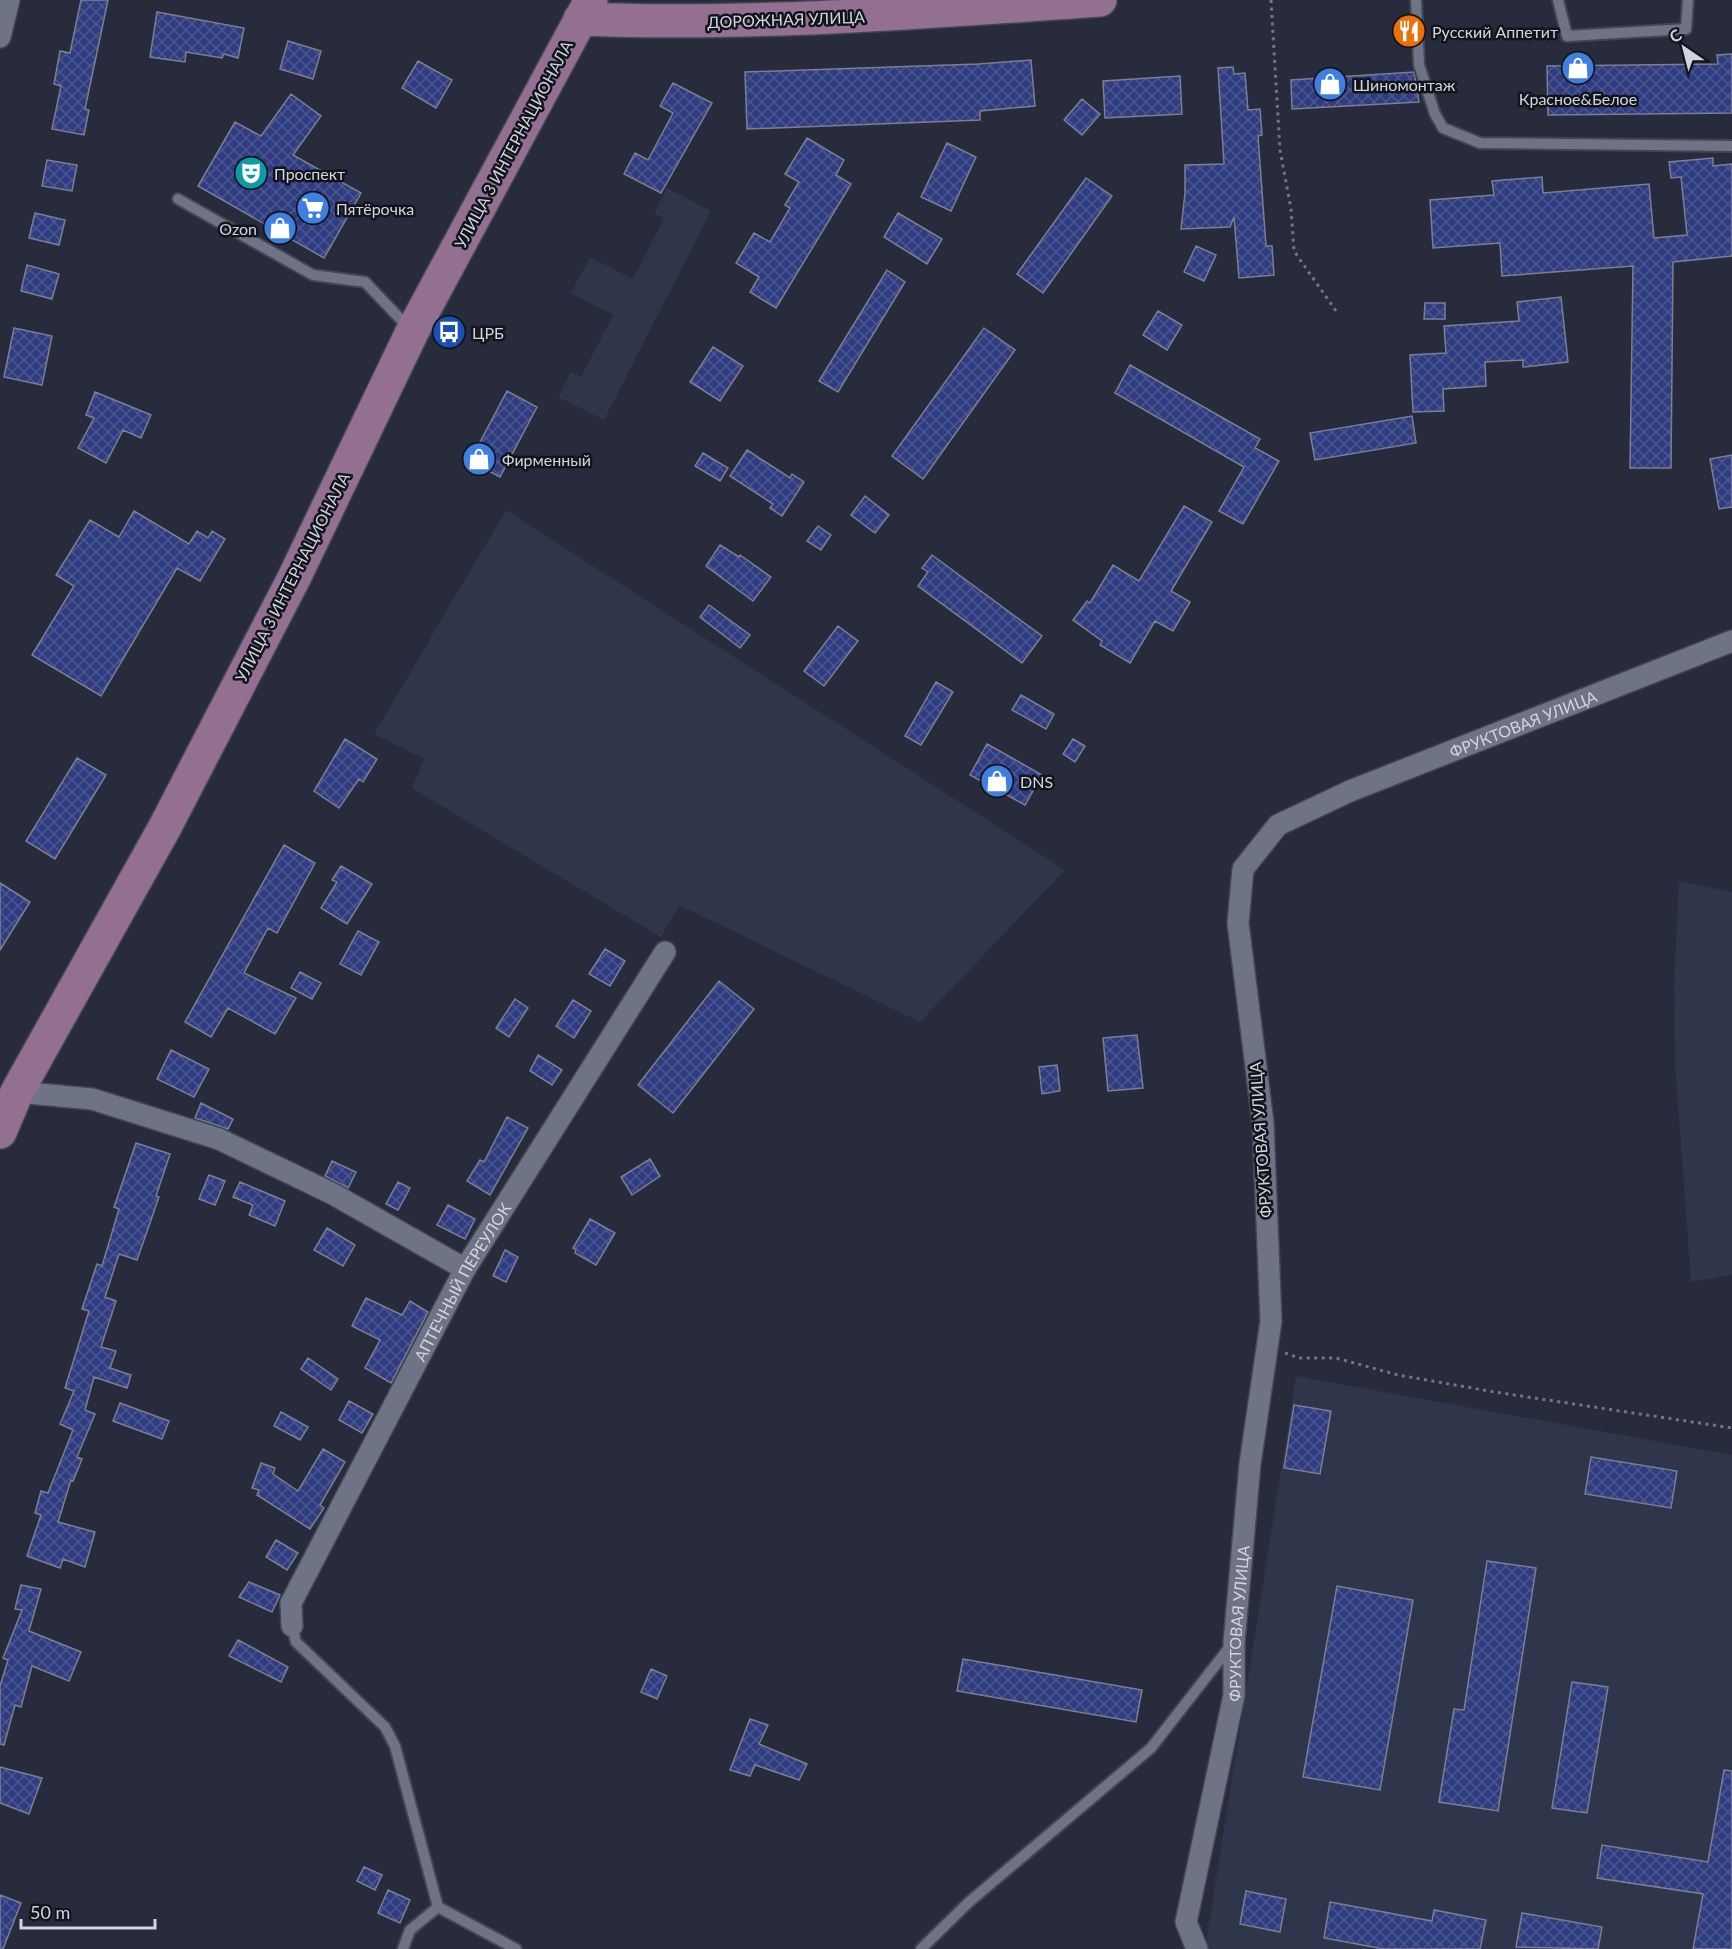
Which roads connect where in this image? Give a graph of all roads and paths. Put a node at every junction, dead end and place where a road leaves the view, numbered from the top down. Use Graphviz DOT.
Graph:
graph roads {
  1 [pos="9,0"];
  2 [pos="1100,0"];
  3 [pos="1271,0"];
  4 [pos="1416,0"];
  5 [pos="1558,0"];
  6 [pos="1688,0"];
  7 [pos="585,9"];
  8 [pos="0,37"];
  9 [pos="1732,146"];
  10 [pos="178,199"];
  11 [pos="1336,311"];
  12 [pos="412,332"];
  13 [pos="1732,641"];
  14 [pos="665,952"];
  15 [pos="17,1092"];
  16 [pos="0,1132"];
  17 [pos="465,1269"];
  18 [pos="1271,1322"];
  19 [pos="1732,1428"];
  20 [pos="292,1626"];
  21 [pos="1234,1642"];
  22 [pos="438,1907"];
  23 [pos="403,1949"];
  24 [pos="516,1949"];
  25 [pos="921,1949"];
  26 [pos="1197,1949"];
  1 -- 8 [label="street"];
  2 -- 7 [label="main road, ДОРОЖНАЯ УЛИЦА"];
  3 -- 11 [label="path"];
  4 -- 9 [label="lane"];
  5 -- 6 [label="lane"];
  7 -- 12 [label="main road, УЛИЦА 3 ИНТЕРНАЦИОНАЛА"];
  10 -- 12 [label="lane"];
  12 -- 15 [label="main road, УЛИЦА 3 ИНТЕРНАЦИОНАЛА"];
  13 -- 18 [label="street, ФРУКТОВАЯ УЛИЦА"];
  14 -- 17 [label="street, АПТЕЧНЫЙ ПЕРЕУЛОК"];
  15 -- 16 [label="main road, УЛИЦА 3 ИНТЕРНАЦИОНАЛА"];
  15 -- 17 [label="street"];
  17 -- 20 [label="street, АПТЕЧНЫЙ ПЕРЕУЛОК"];
  18 -- 19 [label="path"];
  18 -- 21 [label="street, ФРУКТОВАЯ УЛИЦА"];
  20 -- 22 [label="lane"];
  21 -- 25 [label="lane"];
  21 -- 26 [label="street, ФРУКТОВАЯ УЛИЦА"];
  22 -- 23 [label="lane"];
  22 -- 24 [label="lane"];
}
